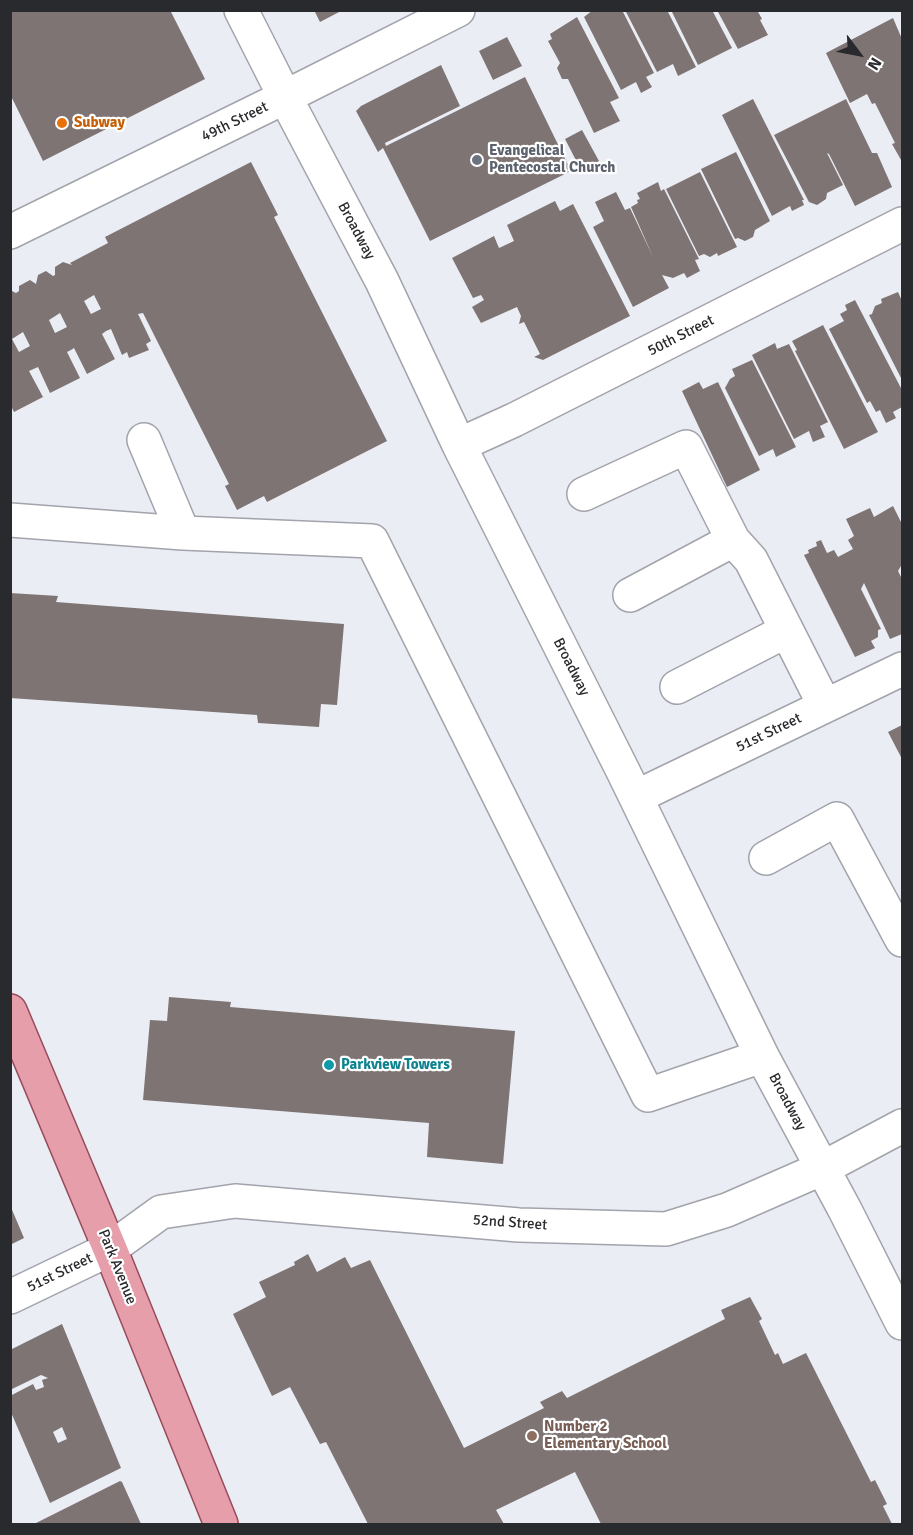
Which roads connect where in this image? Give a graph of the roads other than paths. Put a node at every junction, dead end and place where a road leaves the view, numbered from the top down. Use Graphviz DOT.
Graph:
graph roads {
  1 [pos="242,10"];
  2 [pos="458,10"];
  3 [pos="285,98"];
  4 [pos="903,224"];
  5 [pos="10,232"];
  6 [pos="144,440"];
  7 [pos="459,445"];
  8 [pos="584,494"];
  9 [pos="10,520"];
  10 [pos="183,533"];
  11 [pos="733,540"];
  12 [pos="630,595"];
  13 [pos="786,631"];
  14 [pos="903,669"];
  15 [pos="677,687"];
  16 [pos="825,706"];
  17 [pos="636,797"];
  18 [pos="766,858"];
  19 [pos="903,940"];
  20 [pos="10,1011"];
  21 [pos="762,1056"];
  22 [pos="903,1125"];
  23 [pos="823,1168"];
  24 [pos="110,1249"];
  25 [pos="10,1298"];
  26 [pos="903,1323"];
  27 [pos="221,1524"];
  1 -- 3 [label="street, Broadway"];
  2 -- 3 [label="street, 49th Street"];
  3 -- 5 [label="street, 49th Street"];
  3 -- 7 [label="street, Broadway"];
  4 -- 7 [label="street, 50th Street"];
  6 -- 10 [label="street"];
  7 -- 17 [label="street, Broadway"];
  8 -- 11 [label="street"];
  9 -- 10 [label="street"];
  10 -- 21 [label="street"];
  11 -- 12 [label="street"];
  11 -- 13 [label="street"];
  13 -- 15 [label="street"];
  13 -- 16 [label="street"];
  14 -- 16 [label="street, 51st Street"];
  16 -- 17 [label="street, 51st Street"];
  17 -- 21 [label="street, Broadway"];
  18 -- 19 [label="street"];
  20 -- 24 [label="main road, Park Avenue"];
  21 -- 23 [label="street, Broadway"];
  22 -- 23 [label="street, 52nd Street"];
  23 -- 24 [label="street, 52nd Street"];
  23 -- 26 [label="street, Broadway"];
  24 -- 25 [label="street, 51st Street"];
  24 -- 27 [label="main road, Park Avenue"];
}
